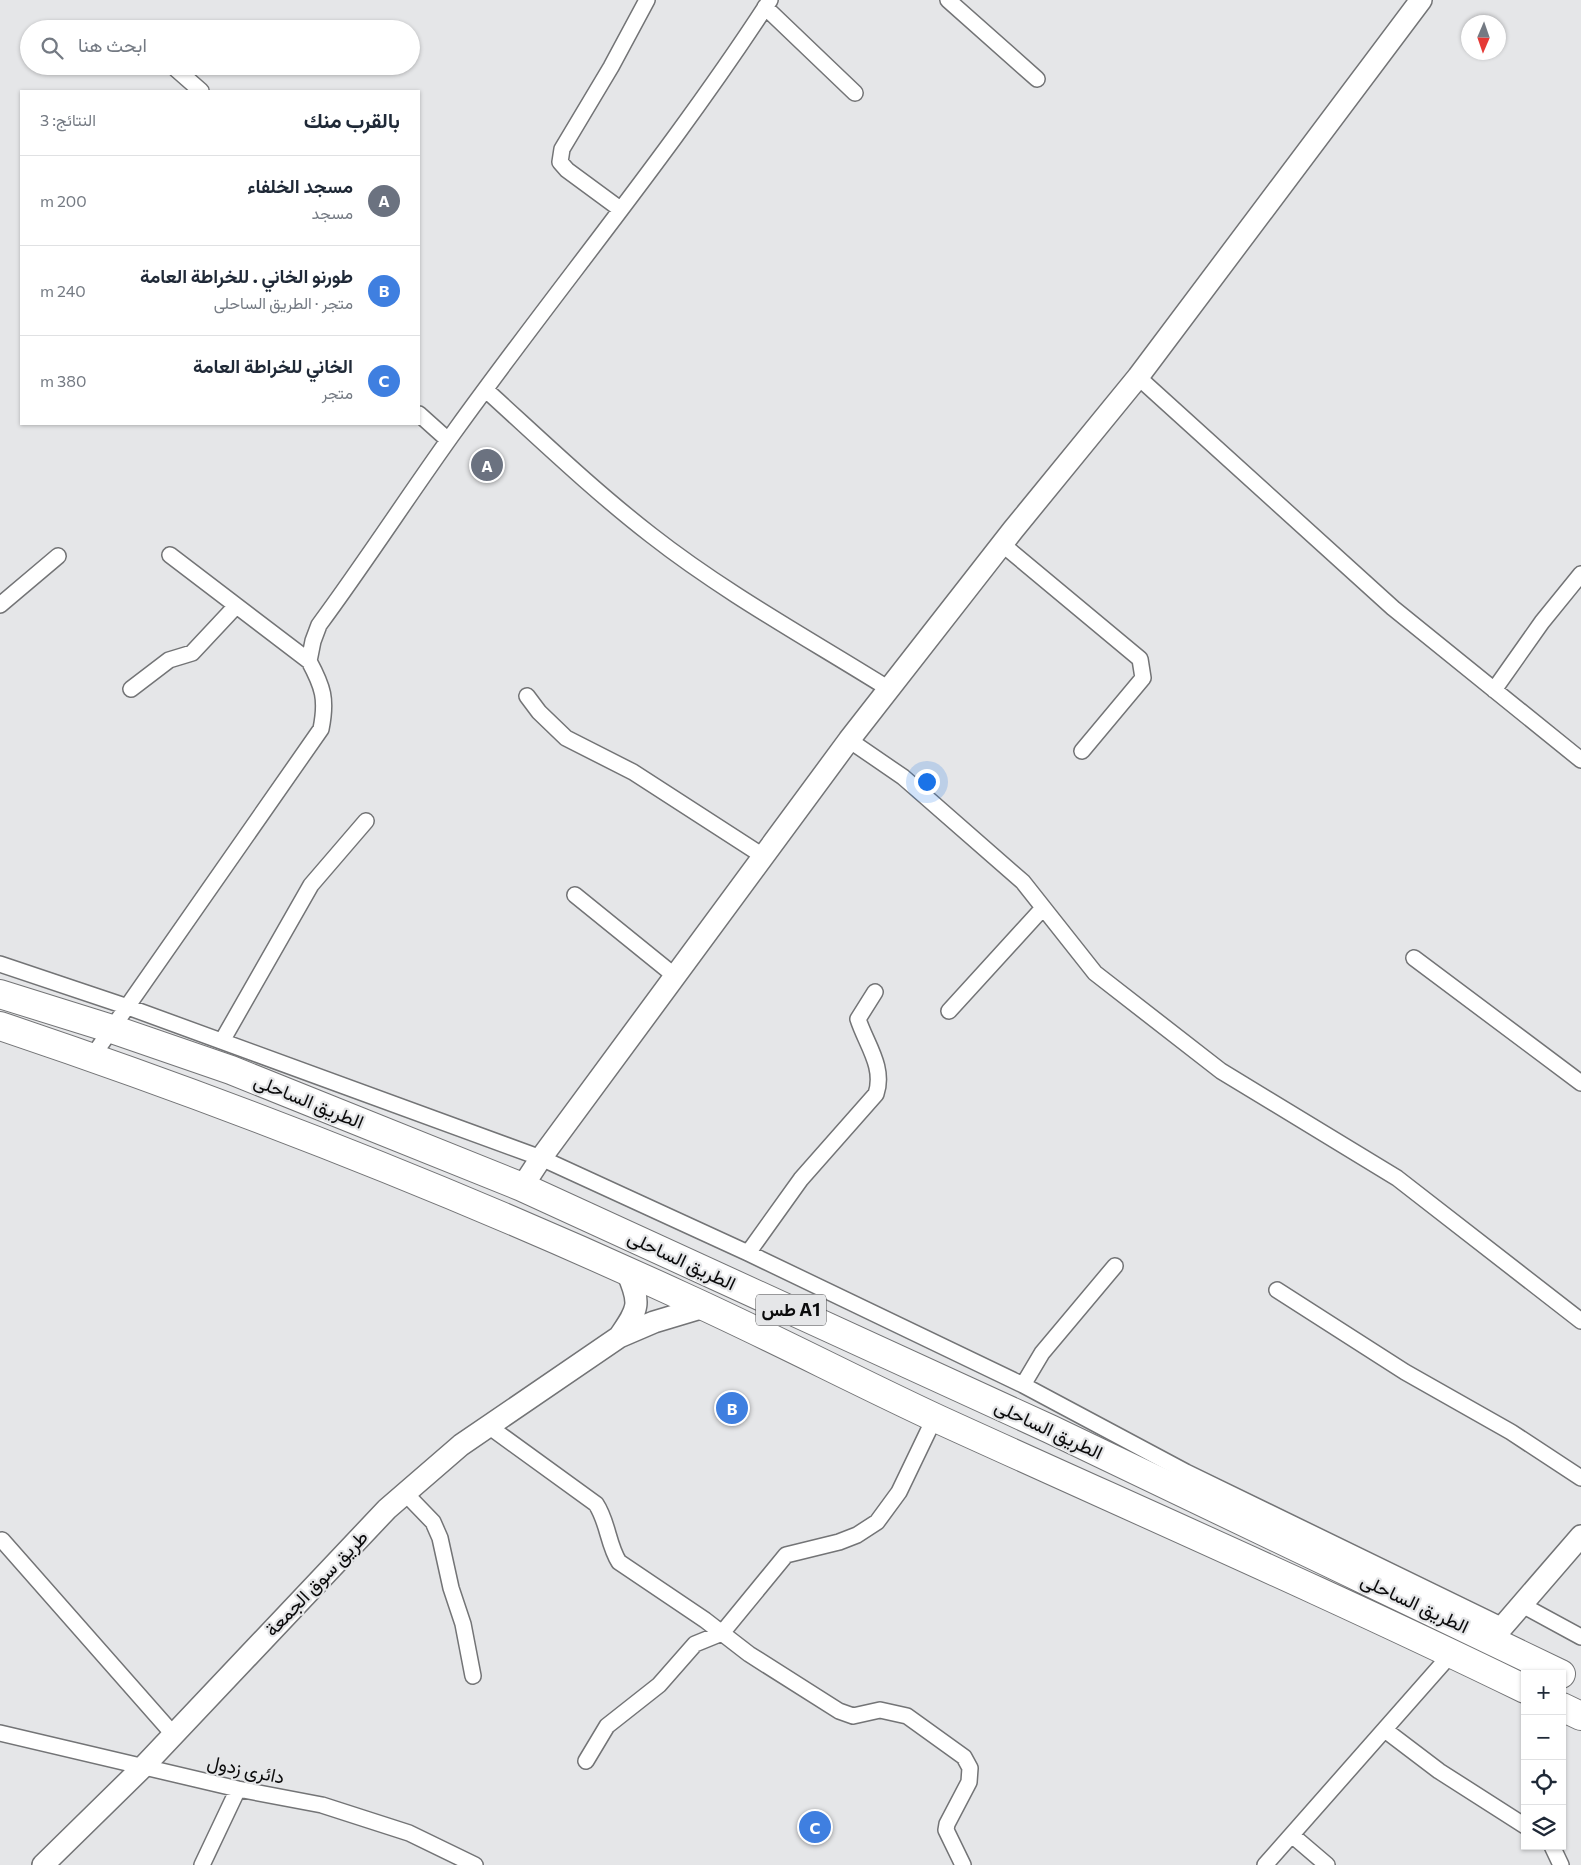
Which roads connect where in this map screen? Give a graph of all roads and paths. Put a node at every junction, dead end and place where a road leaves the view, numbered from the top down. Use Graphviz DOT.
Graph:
graph roads {
  1 [pos="647,0"];
  2 [pos="948,0"];
  3 [pos="1421,0"];
  4 [pos="768,3"];
  5 [pos="183,75"];
  6 [pos="1037,79"];
  7 [pos="199,90"];
  8 [pos="855,92"];
  9 [pos="620,209"];
  10 [pos="1138,376"];
  11 [pos="486,390"];
  12 [pos="420,415"];
  13 [pos="448,440"];
  14 [pos="1002,544"];
  15 [pos="170,555"];
  16 [pos="58,556"];
  17 [pos="1581,574"];
  18 [pos="0,605"];
  19 [pos="236,606"];
  20 [pos="309,661"];
  21 [pos="132,689"];
  22 [pos="889,689"];
  23 [pos="1494,690"];
  24 [pos="527,696"];
  25 [pos="849,740"];
  26 [pos="1082,751"];
  27 [pos="1581,760"];
  28 [pos="366,821"];
  29 [pos="763,856"];
  30 [pos="575,895"];
  31 [pos="1044,908"];
  32 [pos="1414,958"];
  33 [pos="0,964"];
  34 [pos="675,976"];
  35 [pos="875,992"];
  36 [pos="0,994"];
  37 [pos="128,1007"];
  38 [pos="949,1011"];
  39 [pos="0,1026"];
  40 [pos="112,1029"];
  41 [pos="222,1041"];
  42 [pos="92,1057"];
  43 [pos="1581,1083"];
  44 [pos="541,1158"];
  45 [pos="522,1187"];
  46 [pos="748,1252"];
  47 [pos="1115,1266"];
  48 [pos="627,1272"];
  49 [pos="1277,1290"];
  50 [pos="704,1306"];
  51 [pos="1581,1321"];
  52 [pos="619,1337"];
  53 [pos="1023,1385"];
  54 [pos="935,1417"];
  55 [pos="488,1425"];
  56 [pos="1581,1478"];
  57 [pos="405,1493"];
  58 [pos="1197,1499"];
  59 [pos="1183,1530"];
  60 [pos="1581,1536"];
  61 [pos="2,1540"];
  62 [pos="1522,1605"];
  63 [pos="722,1633"];
  64 [pos="1499,1633"];
  65 [pos="1581,1637"];
  66 [pos="1452,1653"];
  67 [pos="1556,1670"];
  68 [pos="473,1676"];
  69 [pos="1566,1676"];
  70 [pos="1581,1684"];
  71 [pos="1521,1687"];
  72 [pos="1566,1709"];
  73 [pos="1581,1716"];
  74 [pos="1385,1730"];
  75 [pos="0,1733"];
  76 [pos="173,1734"];
  77 [pos="586,1761"];
  78 [pos="144,1766"];
  79 [pos="238,1789"];
  80 [pos="1521,1823"];
  81 [pos="1293,1836"];
  82 [pos="1554,1850"];
  83 [pos="43,1865"];
  84 [pos="202,1865"];
  85 [pos="476,1865"];
  86 [pos="963,1865"];
  87 [pos="1265,1865"];
  88 [pos="1327,1865"];
  89 [pos="1562,1865"];
  1 -- 9 [label="street"];
  2 -- 6 [label="street"];
  3 -- 10 [label="street"];
  4 -- 8 [label="street"];
  4 -- 9 [label="street"];
  5 -- 7 [label="street"];
  9 -- 11 [label="street"];
  10 -- 14 [label="street"];
  10 -- 23 [label="street"];
  11 -- 13 [label="street"];
  11 -- 22 [label="street"];
  12 -- 13 [label="street"];
  13 -- 20 [label="street"];
  14 -- 22 [label="street"];
  14 -- 26 [label="street"];
  15 -- 19 [label="street"];
  16 -- 18 [label="street"];
  17 -- 23 [label="street"];
  19 -- 20 [label="street"];
  19 -- 21 [label="street"];
  20 -- 37 [label="street"];
  22 -- 25 [label="street"];
  23 -- 27 [label="street"];
  24 -- 29 [label="street"];
  25 -- 29 [label="street"];
  25 -- 31 [label="street"];
  28 -- 41 [label="street"];
  29 -- 34 [label="street"];
  30 -- 34 [label="street"];
  31 -- 38 [label="street"];
  31 -- 51 [label="street"];
  32 -- 43 [label="street"];
  33 -- 37 [label="street"];
  34 -- 44 [label="street"];
  35 -- 46 [label="street"];
  36 -- 40 [label="highway, الطريق الساحلى / طس A1"];
  37 -- 40 [label="street"];
  37 -- 41 [label="street"];
  39 -- 42 [label="highway, الطريق الساحلى / طس A1"];
  40 -- 42 [label="street"];
  40 -- 45 [label="highway, الطريق الساحلى / طس A1"];
  41 -- 44 [label="street"];
  42 -- 48 [label="highway, الطريق الساحلى / طس A1"];
  44 -- 45 [label="street"];
  44 -- 46 [label="street"];
  45 -- 58 [label="highway, الطريق الساحلى / طس A1"];
  46 -- 53 [label="street"];
  47 -- 53 [label="street"];
  48 -- 50 [label="highway, الطريق الساحلى / طس A1"];
  48 -- 52 [label="street, طريق سوق الجمعة"];
  49 -- 56 [label="street"];
  50 -- 52 [label="street, طريق سوق الجمعة"];
  50 -- 54 [label="highway, الطريق الساحلى / طس A1"];
  52 -- 55 [label="street, طريق سوق الجمعة"];
  53 -- 64 [label="street"];
  54 -- 59 [label="highway, الطريق الساحلى / طس A1"];
  54 -- 63 [label="street"];
  55 -- 57 [label="street, طريق سوق الجمعة"];
  55 -- 63 [label="street"];
  57 -- 68 [label="street"];
  57 -- 76 [label="street, طريق سوق الجمعة"];
  58 -- 59 [label="highway"];
  58 -- 64 [label="highway, الطريق الساحلى / طس A1"];
  59 -- 66 [label="highway, الطريق الساحلى / طس A1"];
  60 -- 62 [label="street"];
  61 -- 76 [label="street"];
  62 -- 64 [label="street"];
  62 -- 65 [label="street"];
  63 -- 77 [label="street"];
  63 -- 86 [label="street"];
  64 -- 67 [label="highway, الطريق الساحلى / طس A1"];
  66 -- 71 [label="highway, الطريق الساحلى / طس A1"];
  66 -- 74 [label="street"];
  69 -- 70 [label="highway, الطريق الساحلى / طس A1"];
  72 -- 73 [label="highway"];
  74 -- 80 [label="street"];
  74 -- 81 [label="street"];
  75 -- 78 [label="street, دائرى زدول"];
  76 -- 78 [label="street, طريق سوق الجمعة"];
  78 -- 79 [label="street, دائرى زدول"];
  78 -- 83 [label="street, طريق سوق الجمعة"];
  79 -- 84 [label="street"];
  79 -- 85 [label="street, دائرى زدول"];
  81 -- 87 [label="street"];
  81 -- 88 [label="street"];
  82 -- 89 [label="street"];
}
